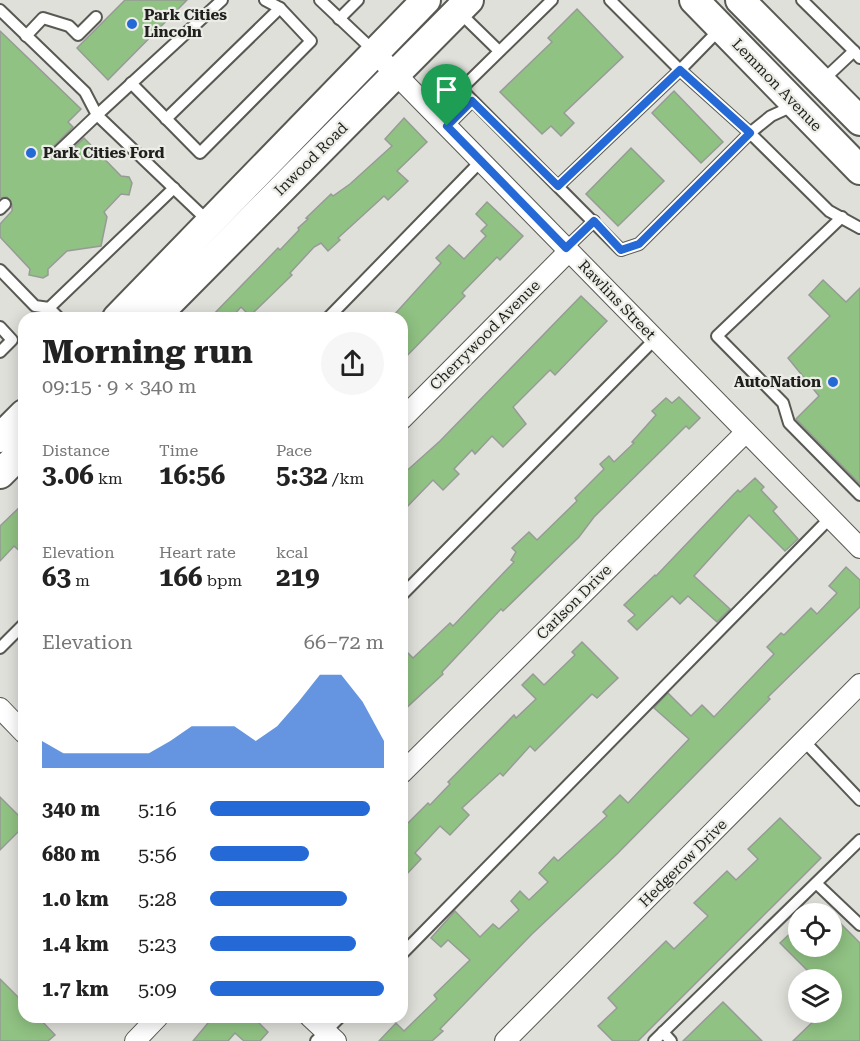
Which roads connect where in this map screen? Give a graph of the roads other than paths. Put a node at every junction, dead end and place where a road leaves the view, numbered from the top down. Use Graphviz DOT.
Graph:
graph roads {
  1 [pos="222,0"];
  2 [pos="265,0"];
  3 [pos="320,0"];
  4 [pos="358,0"];
  5 [pos="426,0"];
  6 [pos="552,0"];
  7 [pos="610,0"];
  8 [pos="694,0"];
  9 [pos="802,0"];
  10 [pos="743,1"];
  11 [pos="463,5"];
  12 [pos="280,8"];
  13 [pos="0,10"];
  14 [pos="96,17"];
  15 [pos="339,19"];
  16 [pos="721,27"];
  17 [pos="26,36"];
  18 [pos="499,51"];
  19 [pos="375,52"];
  20 [pos="857,54"];
  21 [pos="680,70"];
  22 [pos="395,73"];
  23 [pos="821,82"];
  24 [pos="131,83"];
  25 [pos="472,101"];
  26 [pos="796,105"];
  27 [pos="97,115"];
  28 [pos="166,119"];
  29 [pos="860,122"];
  30 [pos="447,126"];
  31 [pos="750,133"];
  32 [pos="59,151"];
  33 [pos="481,161"];
  34 [pos="860,170"];
  35 [pos="558,186"];
  36 [pos="174,188"];
  37 [pos="842,217"];
  38 [pos="594,221"];
  39 [pos="860,228"];
  40 [pos="220,232"];
  41 [pos="567,250"];
  42 [pos="0,270"];
  43 [pos="49,308"];
  44 [pos="53,312"];
  45 [pos="124,312"];
  46 [pos="159,312"];
  47 [pos="333,312"];
  48 [pos="0,327"];
  49 [pos="655,339"];
  50 [pos="0,352"];
  51 [pos="408,413"];
  52 [pos="18,420"];
  53 [pos="746,432"];
  54 [pos="0,438"];
  55 [pos="18,456"];
  56 [pos="0,474"];
  57 [pos="860,495"];
  58 [pos="830,518"];
  59 [pos="860,548"];
  60 [pos="408,589"];
  61 [pos="18,630"];
  62 [pos="0,648"];
  63 [pos="860,684"];
  64 [pos="0,708"];
  65 [pos="18,727"];
  66 [pos="804,741"];
  67 [pos="408,767"];
  68 [pos="860,800"];
  69 [pos="860,840"];
  70 [pos="817,884"];
  71 [pos="860,925"];
  72 [pos="408,948"];
  73 [pos="152,1023"];
  74 [pos="315,1023"];
  75 [pos="336,1023"];
  76 [pos="663,1032"];
  77 [pos="326,1038"];
  78 [pos="135,1041"];
  79 [pos="505,1041"];
  80 [pos="654,1041"];
  81 [pos="671,1041"];
  1 -- 24 [label="lane"];
  2 -- 12 [label="lane"];
  3 -- 15 [label="lane"];
  4 -- 15 [label="lane"];
  5 -- 19 [label="main road, Inwood Road"];
  6 -- 18 [label="lane"];
  7 -- 21 [label="lane"];
  8 -- 16 [label="main road, Lemmon Avenue"];
  9 -- 20 [label="lane"];
  10 -- 16 [label="main road"];
  10 -- 23 [label="main road"];
  11 -- 18 [label="lane"];
  11 -- 22 [label="main road, Inwood Road"];
  12 -- 28 [label="lane"];
  12 -- 28 [label="lane"];
  13 -- 17 [label="lane"];
  14 -- 17 [label="lane"];
  15 -- 19 [label="lane"];
  16 -- 21 [label="lane"];
  16 -- 26 [label="main road, Lemmon Avenue"];
  17 -- 27 [label="lane"];
  18 -- 25 [label="lane"];
  19 -- 22 [label="street, Rawlins Street"];
  19 -- 40 [label="main road, Inwood Road"];
  20 -- 23 [label="lane"];
  21 -- 31 [label="lane"];
  21 -- 35 [label="lane"];
  22 -- 30 [label="street, Rawlins Street"];
  22 -- 40 [label="main road, Inwood Road"];
  23 -- 26 [label="main road"];
  23 -- 29 [label="main road"];
  24 -- 27 [label="lane"];
  24 -- 28 [label="lane"];
  25 -- 30 [label="lane"];
  25 -- 35 [label="lane"];
  26 -- 31 [label="lane"];
  26 -- 34 [label="main road, Lemmon Avenue"];
  27 -- 32 [label="lane"];
  27 -- 36 [label="lane"];
  30 -- 33 [label="street, Rawlins Street"];
  31 -- 37 [label="lane"];
  31 -- 38 [label="lane"];
  33 -- 41 [label="street, Rawlins Street"];
  33 -- 47 [label="lane"];
  35 -- 38 [label="lane"];
  36 -- 40 [label="lane"];
  36 -- 43 [label="lane"];
  37 -- 39 [label="lane"];
  37 -- 57 [label="lane"];
  38 -- 41 [label="lane"];
  40 -- 45 [label="main road, Inwood Road"];
  40 -- 46 [label="main road, Inwood Road"];
  41 -- 49 [label="street, Rawlins Street"];
  41 -- 51 [label="street, Cherrywood Avenue"];
  42 -- 43 [label="lane"];
  43 -- 44 [label="lane"];
  48 -- 50 [label="lane"];
  49 -- 53 [label="street, Rawlins Street"];
  49 -- 60 [label="lane"];
  52 -- 54 [label="main road"];
  53 -- 58 [label="street, Rawlins Street"];
  53 -- 67 [label="street, Carlson Drive"];
  55 -- 56 [label="main road"];
  58 -- 59 [label="street, Rawlins Street"];
  58 -- 72 [label="lane"];
  61 -- 62 [label="lane"];
  63 -- 66 [label="street, Hedgerow Drive"];
  64 -- 65 [label="street"];
  66 -- 68 [label="lane"];
  66 -- 79 [label="street, Hedgerow Drive"];
  69 -- 70 [label="lane"];
  70 -- 71 [label="lane"];
  70 -- 76 [label="lane"];
  73 -- 78 [label="street"];
  74 -- 77 [label="street"];
  75 -- 77 [label="lane"];
  76 -- 80 [label="lane"];
  76 -- 81 [label="lane"];
}
